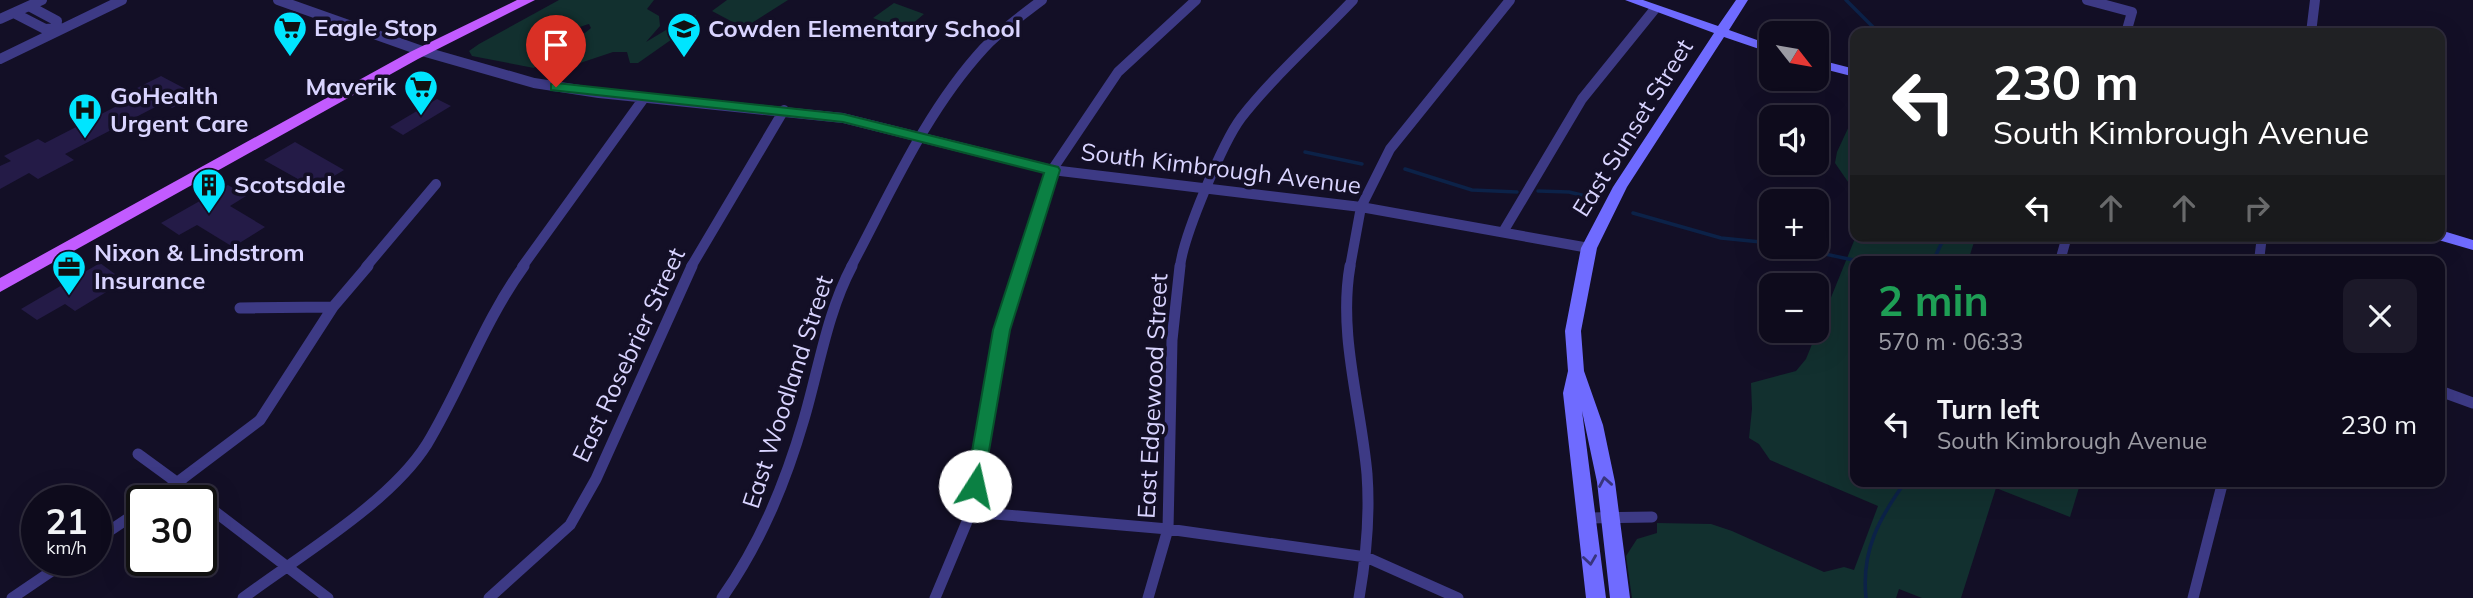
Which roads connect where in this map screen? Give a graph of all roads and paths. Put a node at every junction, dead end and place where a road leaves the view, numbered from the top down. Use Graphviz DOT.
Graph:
graph roads {
  1 [pos="42,0"];
  2 [pos="122,0"];
  3 [pos="278,0"];
  4 [pos="528,0"];
  5 [pos="1042,0"];
  6 [pos="1196,0"];
  7 [pos="1353,0"];
  8 [pos="1510,0"];
  9 [pos="1631,0"];
  10 [pos="1742,0"];
  11 [pos="2087,0"];
  12 [pos="2315,0"];
  13 [pos="29,6"];
  14 [pos="1654,10"];
  15 [pos="13,13"];
  16 [pos="0,19"];
  17 [pos="59,28"];
  18 [pos="2127,28"];
  19 [pos="2312,28"];
  20 [pos="1721,33"];
  21 [pos="1759,45"];
  22 [pos="422,51"];
  23 [pos="0,60"];
  24 [pos="1829,67"];
  25 [pos="1850,73"];
  26 [pos="644,98"];
  27 [pos="784,110"];
  28 [pos="919,138"];
  29 [pos="1052,170"];
  30 [pos="436,184"];
  31 [pos="1206,189"];
  32 [pos="1361,207"];
  33 [pos="1503,232"];
  34 [pos="2445,236"];
  35 [pos="2473,245"];
  36 [pos="1589,248"];
  37 [pos="0,286"];
  38 [pos="333,307"];
  39 [pos="240,308"];
  40 [pos="1576,371"];
  41 [pos="2445,393"];
  42 [pos="2473,403"];
  43 [pos="138,454"];
  44 [pos="178,484"];
  45 [pos="2221,487"];
  46 [pos="971,512"];
  47 [pos="217,513"];
  48 [pos="1652,517"];
  49 [pos="1585,518"];
  50 [pos="1611,518"];
  51 [pos="1168,529"];
  52 [pos="1366,557"];
  53 [pos="286,565"];
  54 [pos="44,576"];
  55 [pos="12,598"];
  56 [pos="243,598"];
  57 [pos="328,598"];
  58 [pos="489,598"];
  59 [pos="722,598"];
  60 [pos="934,598"];
  61 [pos="1148,598"];
  62 [pos="1359,598"];
  63 [pos="1458,598"];
  64 [pos="1596,598"];
  65 [pos="1620,598"];
  66 [pos="2193,598"];
  1 -- 13 [label="street"];
  2 -- 17 [label="street"];
  3 -- 22 [label="street, South Kimbrough Avenue"];
  4 -- 22 [label="main road"];
  5 -- 28 [label="street, East Woodland Street"];
  6 -- 29 [label="street"];
  7 -- 31 [label="street, East Edgewood Street"];
  8 -- 32 [label="street"];
  9 -- 14 [label="main road"];
  10 -- 20 [label="main road, East Sunset Street"];
  11 -- 18 [label="street"];
  12 -- 19 [label="street"];
  13 -- 15 [label="street"];
  13 -- 17 [label="street"];
  14 -- 20 [label="main road"];
  14 -- 33 [label="street"];
  15 -- 16 [label="street"];
  15 -- 17 [label="street"];
  17 -- 23 [label="street"];
  20 -- 21 [label="main road"];
  20 -- 36 [label="main road, East Sunset Street"];
  22 -- 26 [label="street, South Kimbrough Avenue"];
  22 -- 37 [label="main road"];
  24 -- 25 [label="main road"];
  26 -- 27 [label="street, South Kimbrough Avenue"];
  26 -- 53 [label="street"];
  27 -- 28 [label="street, South Kimbrough Avenue"];
  27 -- 58 [label="street, East Rosebrier Street"];
  28 -- 29 [label="street, South Kimbrough Avenue"];
  28 -- 59 [label="street, East Woodland Street"];
  29 -- 31 [label="street, South Kimbrough Avenue"];
  29 -- 46 [label="street"];
  30 -- 38 [label="street"];
  31 -- 32 [label="street, South Kimbrough Avenue"];
  31 -- 51 [label="street, East Edgewood Street"];
  32 -- 33 [label="street, South Kimbrough Avenue"];
  32 -- 52 [label="street"];
  33 -- 36 [label="street, South Kimbrough Avenue"];
  34 -- 35 [label="main road"];
  36 -- 40 [label="main road, East Sunset Street"];
  38 -- 39 [label="street"];
  38 -- 44 [label="street"];
  40 -- 49 [label="main road, East Sunset Street"];
  50 -- 40 [label="main road, East Sunset Street, one-way"];
  41 -- 42 [label="street"];
  43 -- 44 [label="street"];
  45 -- 66 [label="street"];
  46 -- 51 [label="street"];
  46 -- 60 [label="street"];
  47 -- 53 [label="street"];
  48 -- 50 [label="street"];
  49 -- 50 [label="street"];
  49 -- 64 [label="main road, East Sunset Street, one-way"];
  50 -- 65 [label="main road, East Sunset Street"];
  51 -- 52 [label="street"];
  51 -- 61 [label="street, East Edgewood Street"];
  52 -- 62 [label="street"];
  52 -- 63 [label="street"];
  53 -- 56 [label="street"];
  53 -- 57 [label="street"];
  54 -- 55 [label="street"];
}
